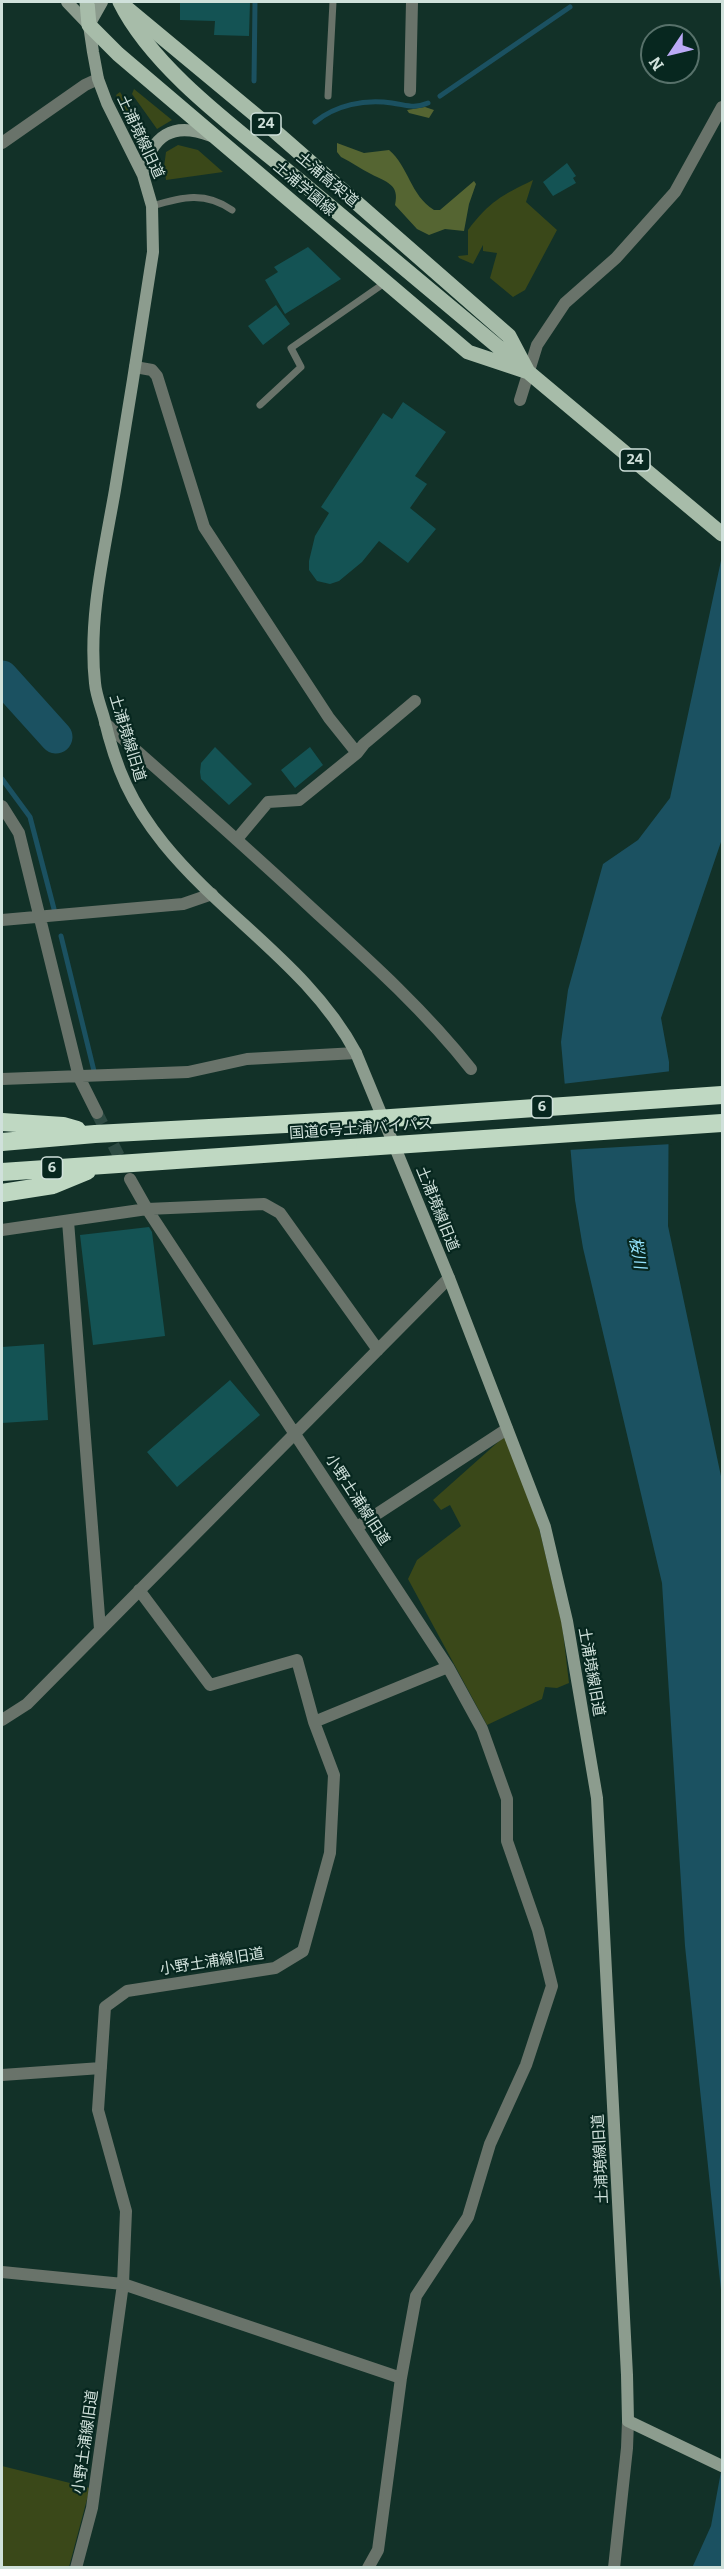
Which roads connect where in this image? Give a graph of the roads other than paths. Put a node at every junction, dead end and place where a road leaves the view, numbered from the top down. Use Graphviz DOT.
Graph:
graph roads {
  1 [pos="67,2"];
  2 [pos="87,2"];
  3 [pos="102,2"];
  4 [pos="119,2"];
  5 [pos="333,2"];
  6 [pos="412,2"];
  7 [pos="89,25"];
  8 [pos="98,80"];
  9 [pos="410,91"];
  10 [pos="327,96"];
  11 [pos="723,107"];
  12 [pos="212,136"];
  13 [pos="2,143"];
  14 [pos="143,175"];
  15 [pos="152,206"];
  16 [pos="232,210"];
  17 [pos="386,282"];
  18 [pos="135,367"];
  19 [pos="528,372"];
  20 [pos="520,400"];
  21 [pos="260,405"];
  22 [pos="723,534"];
  23 [pos="415,701"];
  24 [pos="105,723"];
  25 [pos="357,753"];
  26 [pos="2,806"];
  27 [pos="237,839"];
  28 [pos="212,894"];
  29 [pos="40,917"];
  30 [pos="2,920"];
  31 [pos="356,1053"];
  32 [pos="471,1069"];
  33 [pos="79,1077"];
  34 [pos="2,1079"];
  35 [pos="723,1095"];
  36 [pos="98,1113"];
  37 [pos="2,1122"];
  38 [pos="723,1123"];
  39 [pos="95,1134"];
  40 [pos="2,1142"];
  41 [pos="103,1165"];
  42 [pos="2,1172"];
  43 [pos="130,1179"];
  44 [pos="2,1193"];
  45 [pos="147,1209"];
  46 [pos="68,1221"];
  47 [pos="2,1230"];
  48 [pos="449,1278"];
  49 [pos="378,1350"];
  50 [pos="507,1429"];
  51 [pos="294,1433"];
  52 [pos="357,1527"];
  53 [pos="139,1590"];
  54 [pos="100,1629"];
  55 [pos="448,1667"];
  56 [pos="2,1720"];
  57 [pos="314,1722"];
  58 [pos="101,2068"];
  59 [pos="2,2075"];
  60 [pos="2,2272"];
  61 [pos="123,2284"];
  62 [pos="401,2378"];
  63 [pos="628,2421"];
  64 [pos="723,2466"];
  65 [pos="76,2568"];
  66 [pos="368,2568"];
  67 [pos="614,2568"];
  1 -- 7 [label="street"];
  2 -- 7 [label="main road"];
  3 -- 7 [label="street"];
  4 -- 19 [label="main road, 土浦高架道 / 24, bridge"];
  4 -- 19 [label="main road, 土浦学園線 / 24"];
  5 -- 10 [label="lane"];
  6 -- 9 [label="street"];
  7 -- 8 [label="street, 土浦境線旧道"];
  7 -- 12 [label="main road, 土浦学園線 / 24"];
  8 -- 13 [label="street"];
  8 -- 14 [label="street, 土浦境線旧道"];
  11 -- 19 [label="street"];
  12 -- 14 [label="street"];
  12 -- 17 [label="main road, 土浦学園線 / 24"];
  14 -- 15 [label="street, 土浦境線旧道"];
  15 -- 16 [label="lane"];
  15 -- 18 [label="street, 土浦境線旧道"];
  17 -- 19 [label="main road, 土浦学園線 / 24"];
  17 -- 21 [label="lane"];
  18 -- 24 [label="street, 土浦境線旧道"];
  18 -- 25 [label="street"];
  19 -- 20 [label="street"];
  19 -- 22 [label="main road, 土浦学園線 / 24"];
  23 -- 25 [label="street"];
  24 -- 27 [label="street"];
  24 -- 28 [label="street, 土浦境線旧道"];
  25 -- 27 [label="street"];
  26 -- 29 [label="street"];
  27 -- 32 [label="street"];
  28 -- 29 [label="street"];
  28 -- 31 [label="street, 土浦境線旧道"];
  29 -- 30 [label="street"];
  29 -- 33 [label="street"];
  31 -- 33 [label="street"];
  31 -- 48 [label="street, 土浦境線旧道"];
  33 -- 34 [label="street"];
  33 -- 36 [label="street"];
  35 -- 39 [label="highway, 国道6号土浦バイパス / 6, bridge"];
  37 -- 39 [label="highway"];
  38 -- 41 [label="highway, 国道6号土浦バイパス / 6, bridge"];
  39 -- 40 [label="highway, 国道6号土浦バイパス / 6"];
  41 -- 42 [label="highway, 国道6号土浦バイパス / 6"];
  41 -- 44 [label="highway"];
  43 -- 45 [label="street, 小野土浦線旧道"];
  45 -- 46 [label="street"];
  45 -- 49 [label="street"];
  45 -- 51 [label="street, 小野土浦線旧道"];
  46 -- 47 [label="street"];
  46 -- 54 [label="street"];
  48 -- 49 [label="street"];
  48 -- 50 [label="street, 土浦境線旧道"];
  49 -- 51 [label="street"];
  50 -- 52 [label="street"];
  50 -- 63 [label="street, 土浦境線旧道"];
  51 -- 52 [label="street, 小野土浦線旧道"];
  51 -- 53 [label="street"];
  52 -- 55 [label="street, 小野土浦線旧道"];
  53 -- 54 [label="street"];
  53 -- 57 [label="street, 小野土浦線旧道"];
  54 -- 56 [label="street"];
  55 -- 57 [label="street"];
  55 -- 62 [label="street, 小野土浦線旧道"];
  57 -- 58 [label="street, 小野土浦線旧道"];
  58 -- 59 [label="street"];
  58 -- 61 [label="street, 小野土浦線旧道"];
  60 -- 61 [label="street"];
  61 -- 62 [label="street"];
  61 -- 65 [label="street, 小野土浦線旧道"];
  62 -- 66 [label="street, 小野土浦線旧道"];
  63 -- 64 [label="street"];
  63 -- 67 [label="street"];
}
